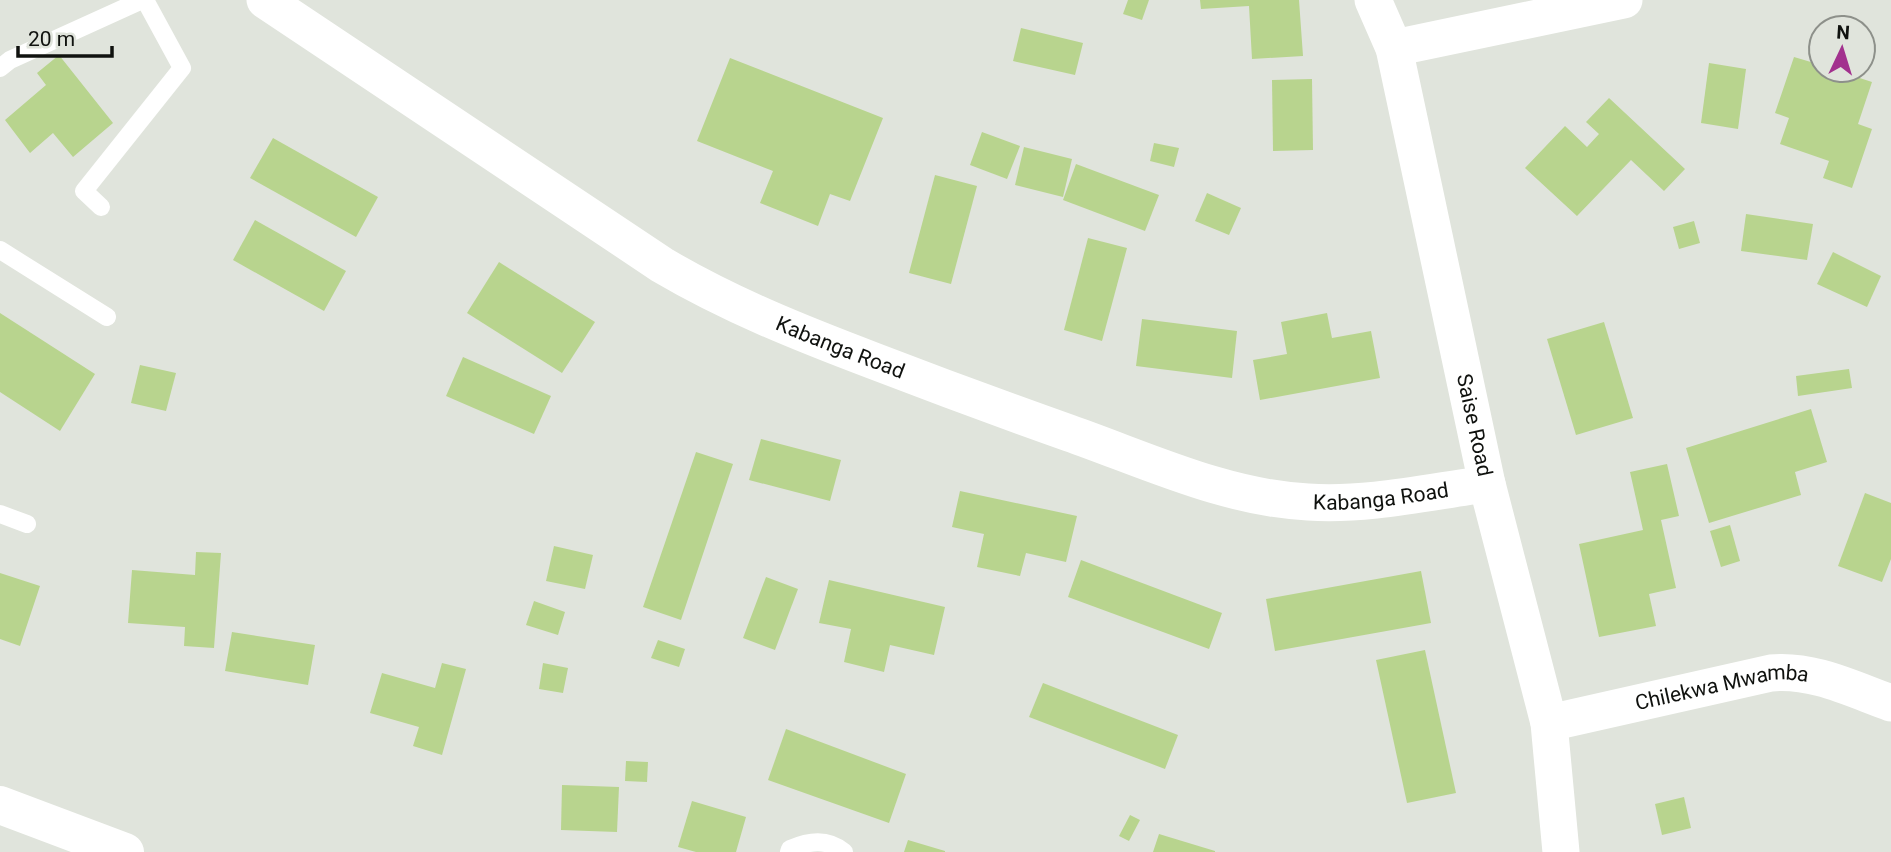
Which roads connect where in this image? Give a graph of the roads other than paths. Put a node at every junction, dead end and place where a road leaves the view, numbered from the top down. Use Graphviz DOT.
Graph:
graph roads {
  1 [pos="144,0"];
  2 [pos="265,0"];
  3 [pos="1373,0"];
  4 [pos="1625,0"];
  5 [pos="1394,48"];
  6 [pos="0,68"];
  7 [pos="101,206"];
  8 [pos="0,250"];
  9 [pos="107,317"];
  10 [pos="1487,484"];
  11 [pos="0,514"];
  12 [pos="26,524"];
  13 [pos="1891,703"];
  14 [pos="1549,723"];
  15 [pos="0,805"];
  16 [pos="125,852"];
  17 [pos="789,852"];
  18 [pos="844,852"];
  19 [pos="1561,852"];
  1 -- 6 [label="lane"];
  1 -- 7 [label="lane"];
  2 -- 10 [label="street, Kabanga Road"];
  3 -- 5 [label="street, Saise Road"];
  4 -- 5 [label="street"];
  5 -- 10 [label="street, Saise Road"];
  8 -- 9 [label="lane"];
  10 -- 14 [label="street, Saise Road"];
  11 -- 12 [label="lane"];
  13 -- 14 [label="street, Chilekwa Mwamba"];
  14 -- 19 [label="street, Saise Road"];
  15 -- 16 [label="main road"];
  17 -- 18 [label="lane"];
}
